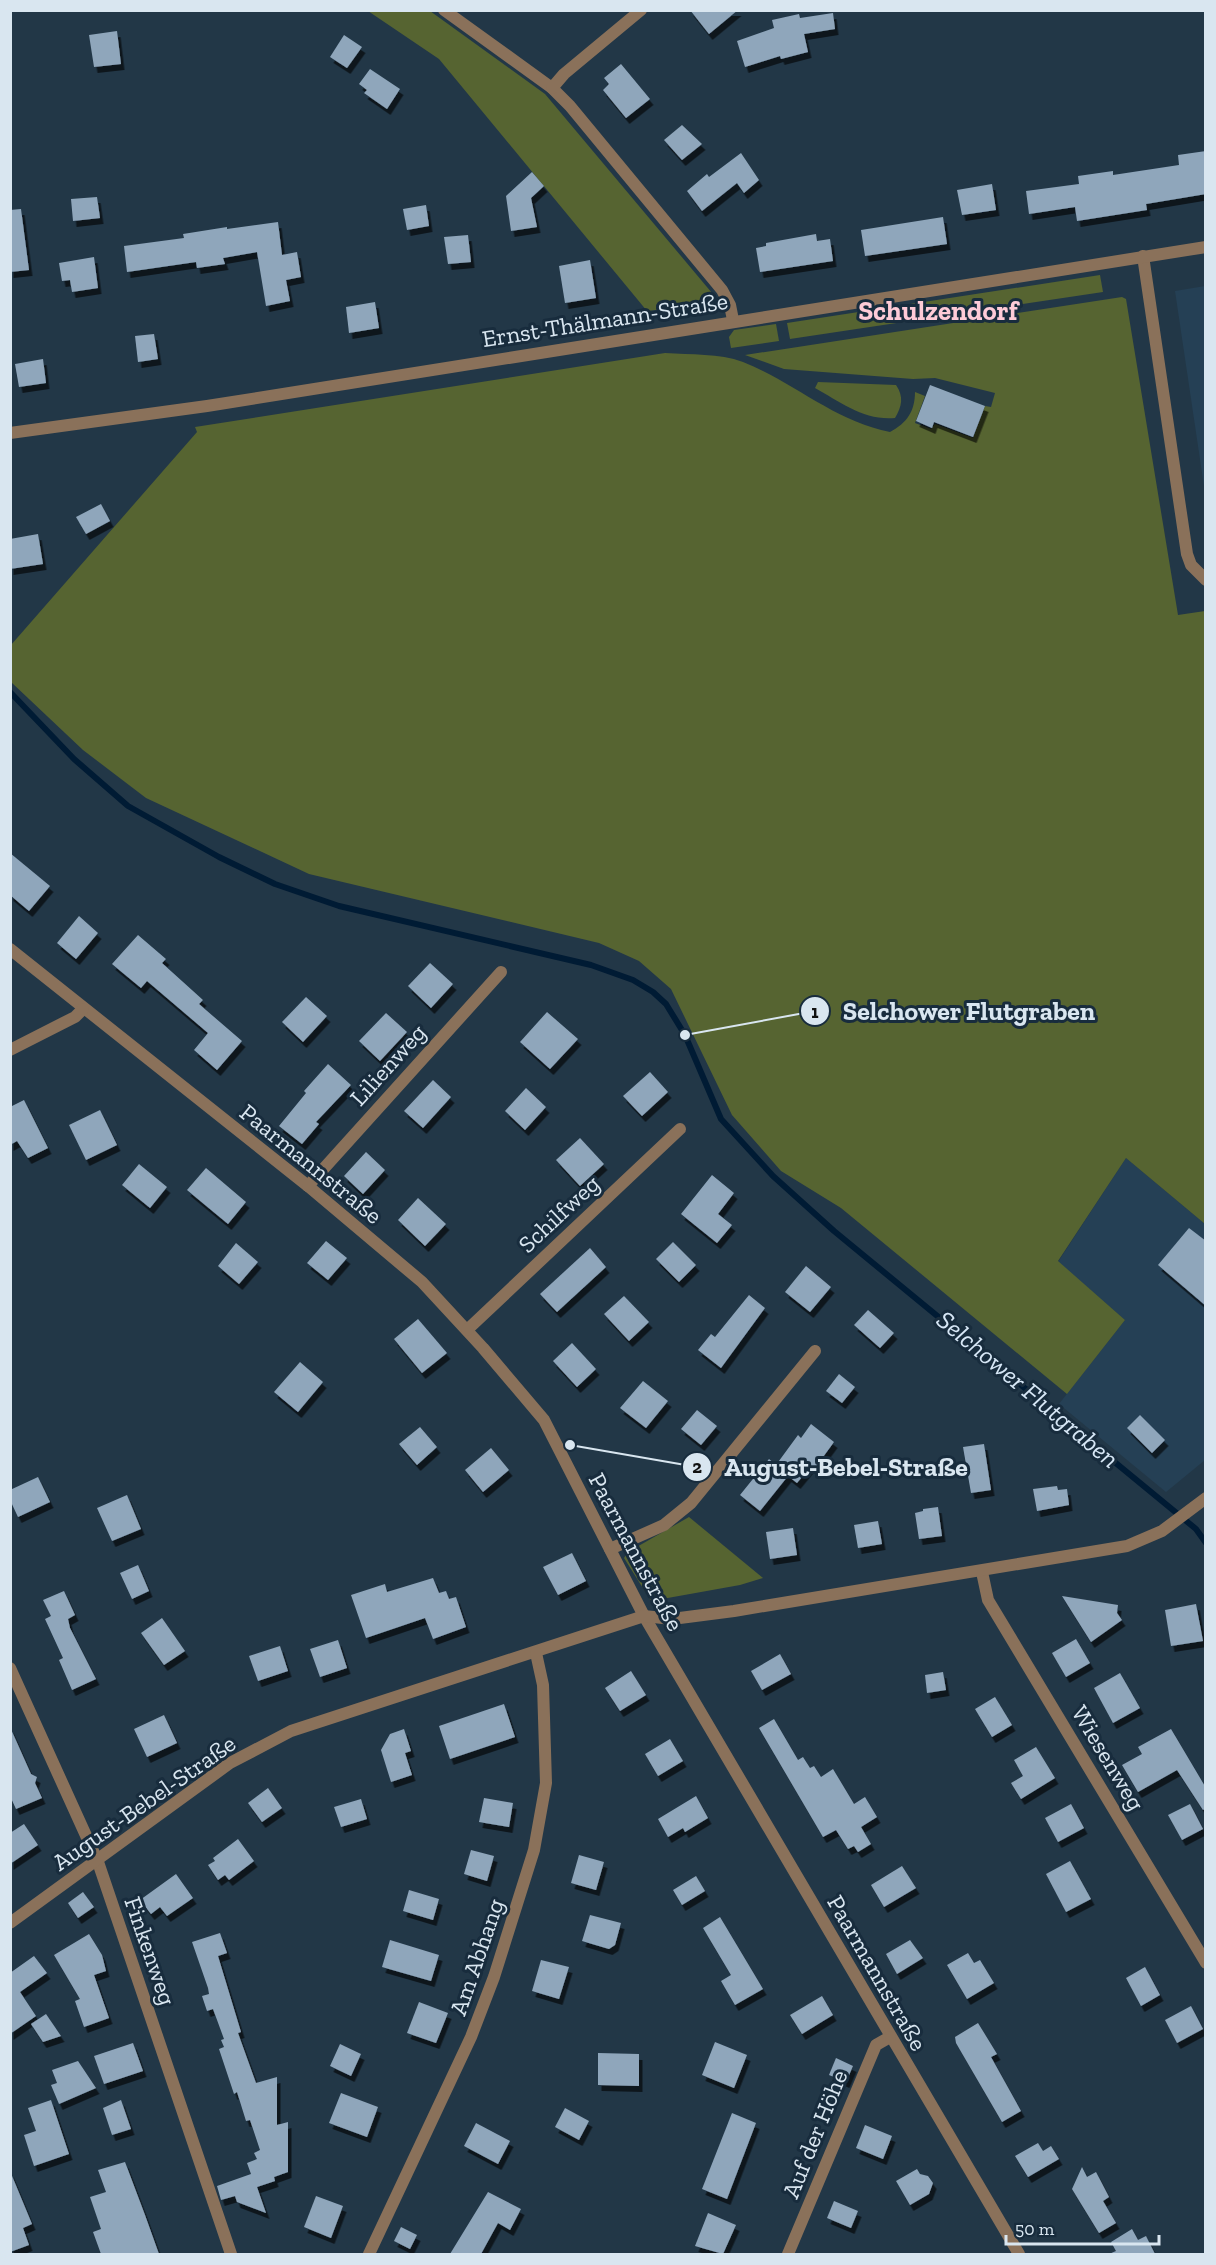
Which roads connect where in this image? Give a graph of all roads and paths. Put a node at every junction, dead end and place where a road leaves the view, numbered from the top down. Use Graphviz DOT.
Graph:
graph roads {
  1 [pos="444,10"];
  2 [pos="641,10"];
  3 [pos="552,88"];
  4 [pos="1206,247"];
  5 [pos="1143,256"];
  6 [pos="732,320"];
  7 [pos="10,433"];
  8 [pos="1206,580"];
  9 [pos="10,949"];
  10 [pos="501,972"];
  11 [pos="83,1008"];
  12 [pos="10,1050"];
  13 [pos="680,1129"];
  14 [pos="308,1186"];
  15 [pos="467,1330"];
  16 [pos="815,1351"];
  17 [pos="1205,1499"];
  18 [pos="610,1549"];
  19 [pos="982,1572"];
  20 [pos="644,1616"];
  21 [pos="536,1653"];
  22 [pos="10,1668"];
  23 [pos="98,1862"];
  24 [pos="10,1923"];
  25 [pos="1206,1963"];
  26 [pos="890,2037"];
  27 [pos="231,2254"];
  28 [pos="369,2254"];
  29 [pos="788,2254"];
  30 [pos="1019,2254"];
  1 -- 3 [label="street"];
  2 -- 3 [label="street"];
  3 -- 6 [label="street"];
  4 -- 5 [label="street, Ernst-Thälmann-Straße"];
  5 -- 6 [label="street, Ernst-Thälmann-Straße"];
  5 -- 8 [label="street"];
  6 -- 7 [label="street, Ernst-Thälmann-Straße"];
  9 -- 11 [label="street, Paarmannstraße"];
  10 -- 14 [label="street, Lilienweg"];
  11 -- 12 [label="street"];
  11 -- 14 [label="street, Paarmannstraße"];
  13 -- 15 [label="street, Schilfweg"];
  14 -- 15 [label="street, Paarmannstraße"];
  15 -- 18 [label="street, Paarmannstraße"];
  16 -- 18 [label="street"];
  17 -- 19 [label="street, August-Bebel-Straße"];
  18 -- 20 [label="street, Paarmannstraße"];
  19 -- 20 [label="street, August-Bebel-Straße"];
  19 -- 25 [label="street, Wiesenweg"];
  20 -- 21 [label="street, August-Bebel-Straße"];
  20 -- 26 [label="street, Paarmannstraße"];
  21 -- 23 [label="street, August-Bebel-Straße"];
  21 -- 28 [label="street, Am Abhang"];
  22 -- 23 [label="street, Finkenweg"];
  23 -- 24 [label="street, August-Bebel-Straße"];
  23 -- 27 [label="street, Finkenweg"];
  26 -- 29 [label="street, Auf der Höhe"];
  26 -- 30 [label="street, Paarmannstraße"];
}
